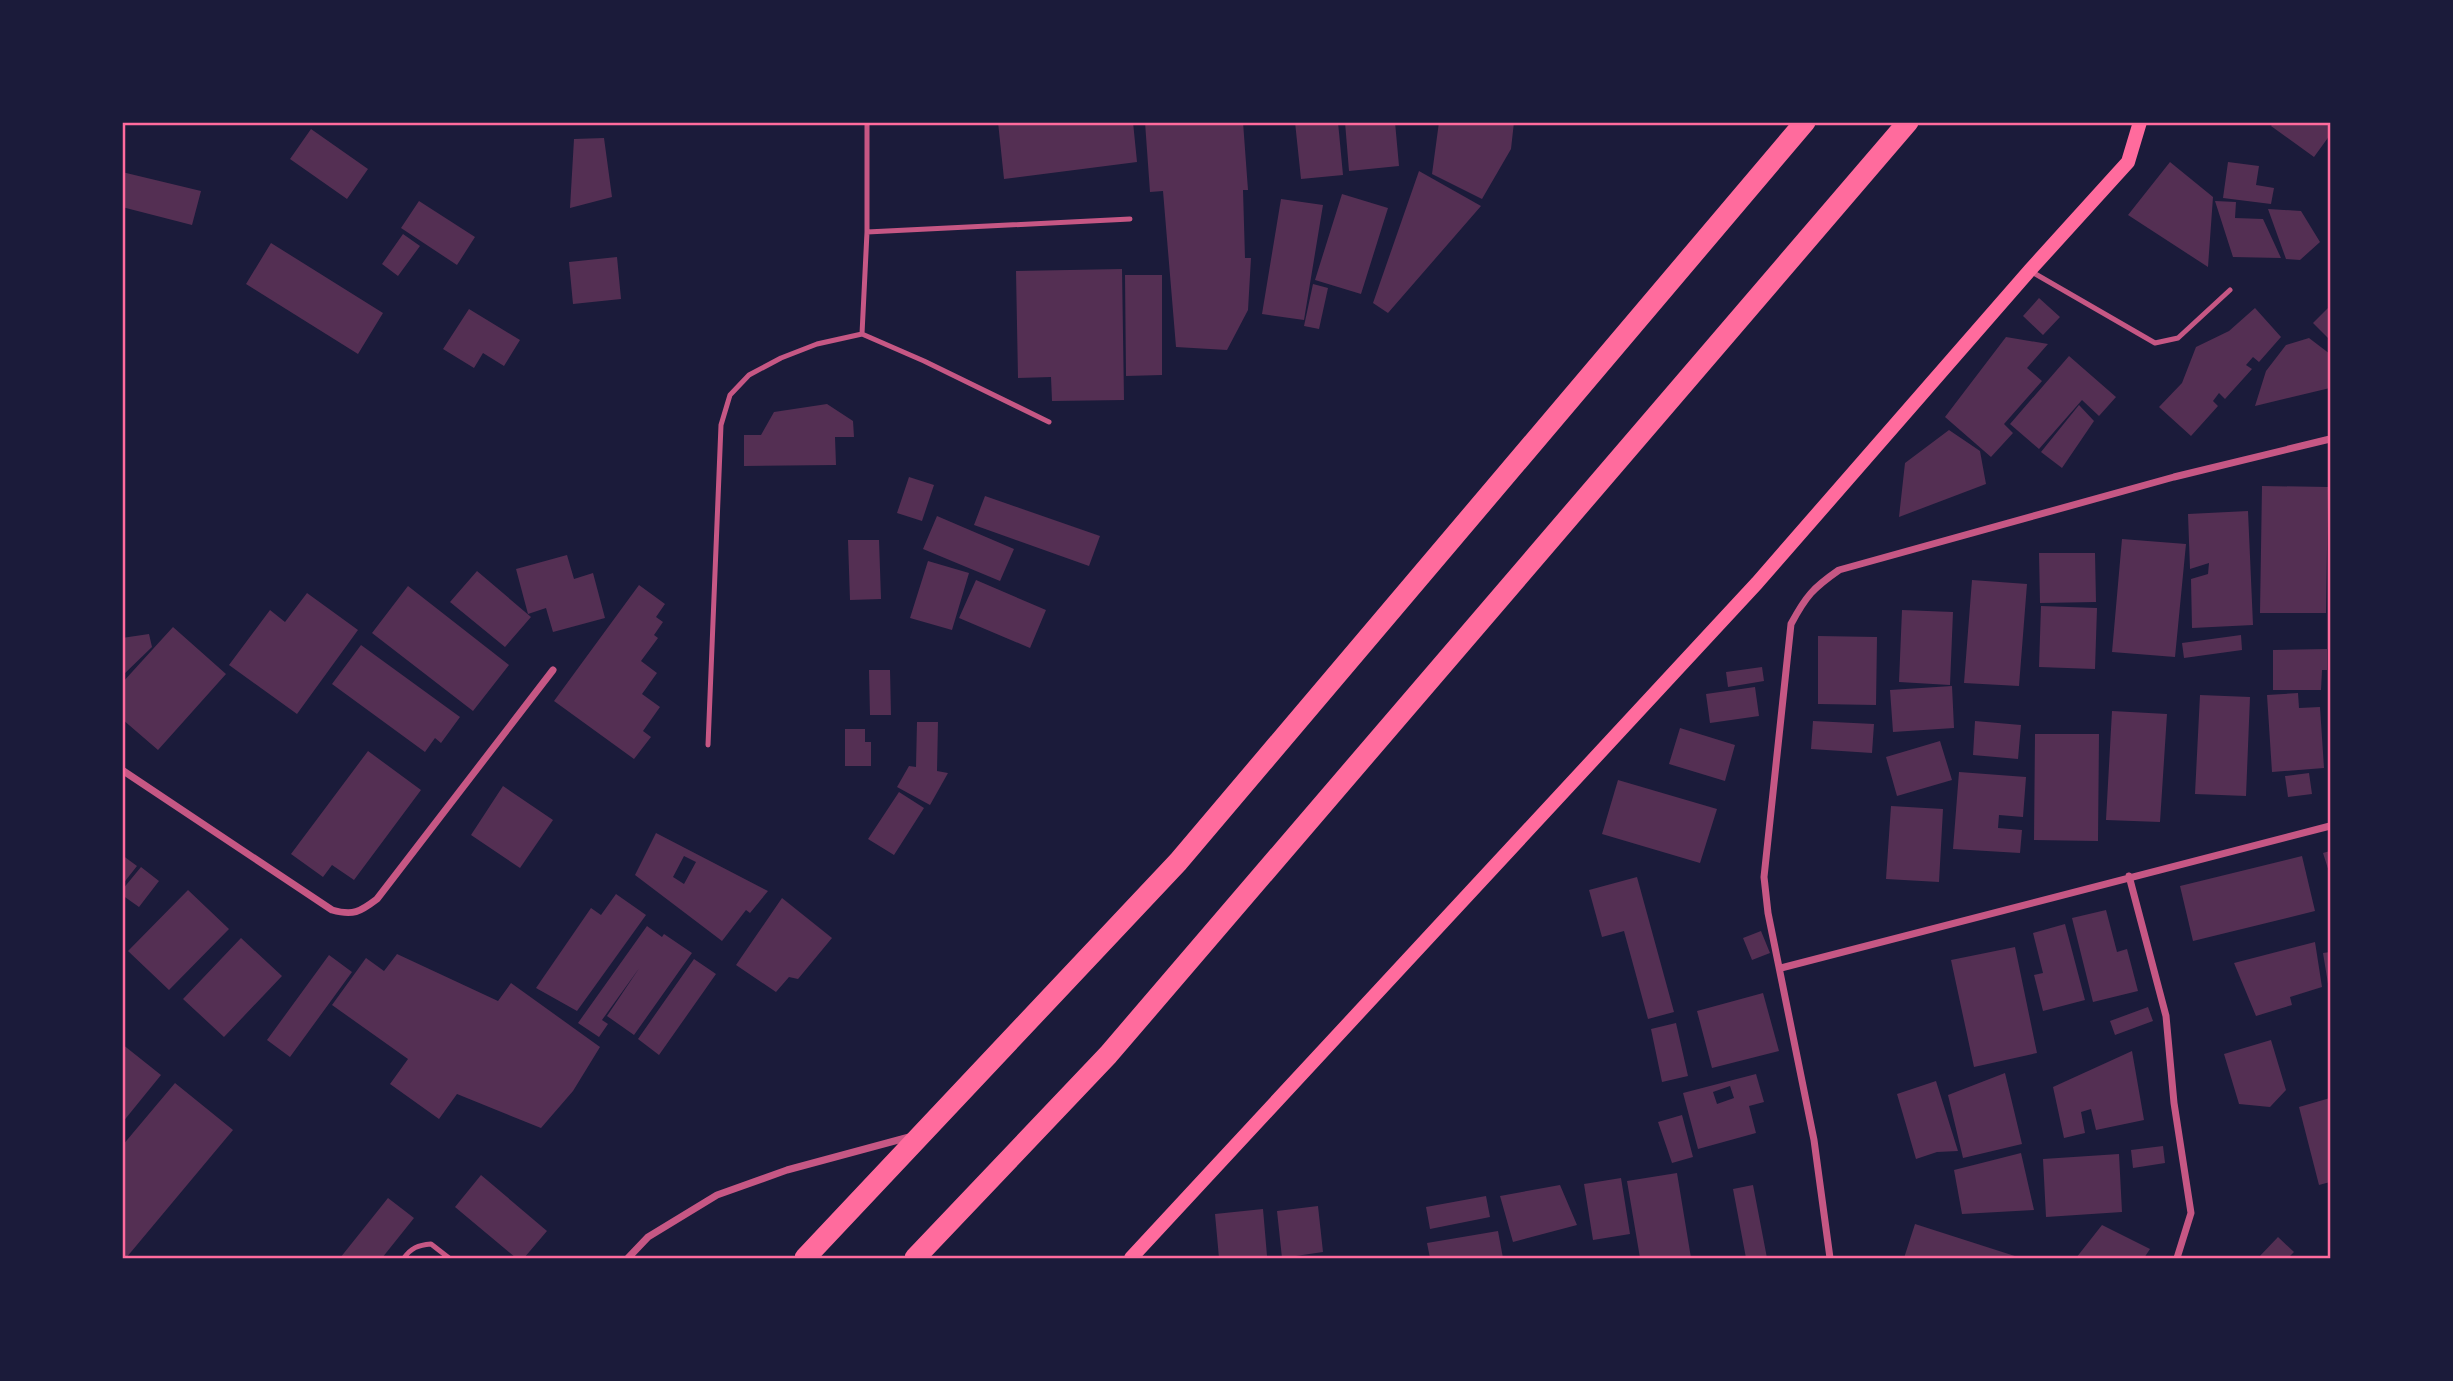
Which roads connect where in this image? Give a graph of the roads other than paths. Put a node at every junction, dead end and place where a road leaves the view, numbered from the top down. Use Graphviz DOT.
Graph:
graph roads {
  1 [pos="867,122"];
  2 [pos="1805,122"];
  3 [pos="1908,122"];
  4 [pos="2140,122"];
  5 [pos="1130,219"];
  6 [pos="867,232"];
  7 [pos="2030,270"];
  8 [pos="2230,290"];
  9 [pos="862,334"];
  10 [pos="1049,422"];
  11 [pos="2330,439"];
  12 [pos="553,670"];
  13 [pos="708,745"];
  14 [pos="122,771"];
  15 [pos="2330,826"];
  16 [pos="2129,876"];
  17 [pos="1781,968"];
  18 [pos="924,1133"];
  19 [pos="404,1258"];
  20 [pos="450,1258"];
  21 [pos="628,1258"];
  22 [pos="806,1258"];
  23 [pos="915,1258"];
  24 [pos="1131,1258"];
  25 [pos="1830,1258"];
  26 [pos="2177,1258"];
  1 -- 6 [label="lane"];
  2 -- 18 [label="highway"];
  3 -- 23 [label="highway"];
  4 -- 7 [label="main road"];
  5 -- 6 [label="lane"];
  6 -- 9 [label="lane"];
  7 -- 8 [label="lane"];
  7 -- 24 [label="main road"];
  9 -- 10 [label="lane"];
  9 -- 13 [label="lane"];
  11 -- 17 [label="street"];
  12 -- 14 [label="street"];
  15 -- 16 [label="street"];
  16 -- 17 [label="street"];
  16 -- 26 [label="street"];
  17 -- 25 [label="street"];
  18 -- 21 [label="street"];
  18 -- 22 [label="highway"];
  19 -- 20 [label="lane"];
}
